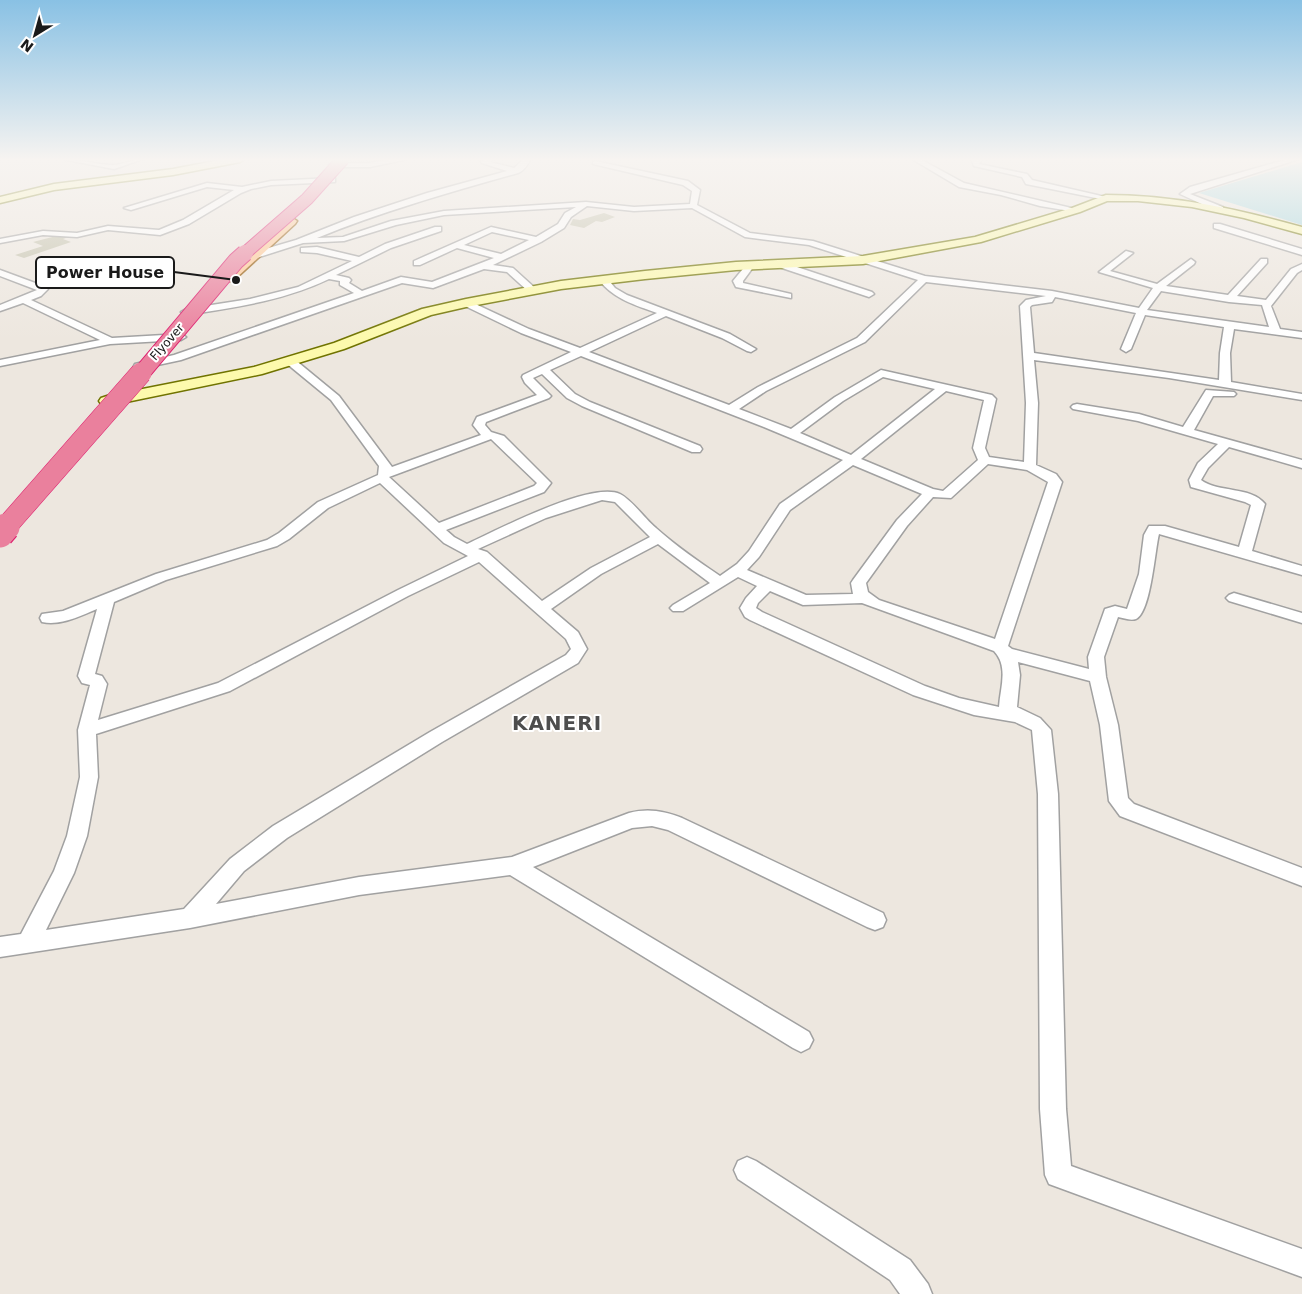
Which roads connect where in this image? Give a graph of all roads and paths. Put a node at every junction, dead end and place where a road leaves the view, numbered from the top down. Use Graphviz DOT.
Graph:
graph roads {
  1 [pos="190,219"];
  2 [pos="284,219"];
  3 [pos="291,219"];
  4 [pos="356,219"];
  5 [pos="412,219"];
  6 [pos="565,219"];
  7 [pos="718,219"];
  8 [pos="1045,219"];
  9 [pos="1259,219"];
  10 [pos="1217,226"];
  11 [pos="438,229"];
  12 [pos="1302,231"];
  13 [pos="538,240"];
  14 [pos="0,241"];
  15 [pos="300,241"];
  16 [pos="455,245"];
  17 [pos="284,246"];
  18 [pos="1302,252"];
  19 [pos="1129,253"];
  20 [pos="242,257"];
  21 [pos="502,257"];
  22 [pos="361,260"];
  23 [pos="863,260"];
  24 [pos="1264,260"];
  25 [pos="1191,262"];
  26 [pos="417,263"];
  27 [pos="780,264"];
  28 [pos="483,266"];
  29 [pos="750,266"];
  30 [pos="1302,267"];
  31 [pos="0,273"];
  32 [pos="330,276"];
  33 [pos="924,279"];
  34 [pos="604,280"];
  35 [pos="1159,288"];
  36 [pos="532,290"];
  37 [pos="361,294"];
  38 [pos="869,294"];
  39 [pos="1052,294"];
  40 [pos="788,296"];
  41 [pos="1229,299"];
  42 [pos="24,300"];
  43 [pos="466,303"];
  44 [pos="1268,303"];
  45 [pos="0,308"];
  46 [pos="203,310"];
  47 [pos="186,312"];
  48 [pos="1141,312"];
  49 [pos="665,313"];
  50 [pos="1229,326"];
  51 [pos="1276,332"];
  52 [pos="1302,335"];
  53 [pos="181,337"];
  54 [pos="163,338"];
  55 [pos="110,341"];
  56 [pos="751,349"];
  57 [pos="1126,349"];
  58 [pos="582,352"];
  59 [pos="1029,356"];
  60 [pos="290,361"];
  61 [pos="0,363"];
  62 [pos="160,363"];
  63 [pos="138,366"];
  64 [pos="544,370"];
  65 [pos="1227,384"];
  66 [pos="943,388"];
  67 [pos="131,397"];
  68 [pos="1302,397"];
  69 [pos="107,401"];
  70 [pos="1077,407"];
  71 [pos="730,410"];
  72 [pos="1187,430"];
  73 [pos="792,434"];
  74 [pos="488,435"];
  75 [pos="1227,442"];
  76 [pos="696,449"];
  77 [pos="852,460"];
  78 [pos="985,460"];
  79 [pos="1302,464"];
  80 [pos="1030,468"];
  81 [pos="383,476"];
  82 [pos="930,493"];
  83 [pos="0,521"];
  84 [pos="21,524"];
  85 [pos="0,528"];
  86 [pos="436,529"];
  87 [pos="0,534"];
  88 [pos="659,538"];
  89 [pos="0,547"];
  90 [pos="474,552"];
  91 [pos="1244,554"];
  92 [pos="736,571"];
  93 [pos="1302,571"];
  94 [pos="720,583"];
  95 [pos="767,585"];
  96 [pos="864,598"];
  97 [pos="1234,598"];
  98 [pos="107,600"];
  99 [pos="678,608"];
  100 [pos="540,609"];
  101 [pos="48,618"];
  102 [pos="1302,618"];
  103 [pos="1004,651"];
  104 [pos="1098,677"];
  105 [pos="1015,716"];
  106 [pos="87,730"];
  107 [pos="513,866"];
  108 [pos="1302,877"];
  109 [pos="190,918"];
  110 [pos="875,920"];
  111 [pos="28,943"];
  112 [pos="0,947"];
  113 [pos="801,1040"];
  114 [pos="747,1170"];
  115 [pos="1302,1263"];
  116 [pos="918,1294"];
  1 -- 14 [label="street"];
  2 -- 87 [label="highway, Flyover, bridge"];
  3 -- 20 [label="main road"];
  4 -- 15 [label="street"];
  5 -- 15 [label="street"];
  6 -- 13 [label="street"];
  7 -- 23 [label="street"];
  8 -- 23 [label="street"];
  9 -- 12 [label="street"];
  10 -- 18 [label="street"];
  11 -- 22 [label="street"];
  13 -- 16 [label="street"];
  13 -- 21 [label="street"];
  15 -- 17 [label="street"];
  16 -- 21 [label="street"];
  16 -- 26 [label="street"];
  17 -- 20 [label="street"];
  17 -- 22 [label="street"];
  19 -- 35 [label="street"];
  20 -- 46 [label="main road"];
  20 -- 47 [label="main road"];
  21 -- 28 [label="street"];
  22 -- 32 [label="street"];
  23 -- 27 [label="street"];
  23 -- 33 [label="street"];
  24 -- 41 [label="street"];
  25 -- 35 [label="street"];
  27 -- 29 [label="street"];
  27 -- 38 [label="street"];
  28 -- 36 [label="street"];
  28 -- 37 [label="street"];
  29 -- 34 [label="street"];
  29 -- 40 [label="street"];
  30 -- 44 [label="street"];
  31 -- 42 [label="street"];
  32 -- 37 [label="street"];
  32 -- 46 [label="street"];
  33 -- 39 [label="street"];
  33 -- 71 [label="street"];
  34 -- 36 [label="street"];
  34 -- 49 [label="street"];
  35 -- 41 [label="street"];
  35 -- 48 [label="street"];
  36 -- 43 [label="street"];
  37 -- 62 [label="street"];
  39 -- 48 [label="street"];
  39 -- 59 [label="street"];
  41 -- 44 [label="street"];
  42 -- 45 [label="street"];
  42 -- 55 [label="street"];
  43 -- 58 [label="street"];
  43 -- 60 [label="street"];
  44 -- 51 [label="street"];
  46 -- 47 [label="street"];
  46 -- 53 [label="main road"];
  47 -- 54 [label="main road"];
  48 -- 50 [label="street"];
  48 -- 57 [label="street"];
  49 -- 56 [label="street"];
  49 -- 58 [label="street"];
  50 -- 51 [label="street"];
  50 -- 65 [label="street"];
  51 -- 52 [label="street"];
  53 -- 54 [label="street"];
  53 -- 62 [label="main road"];
  54 -- 55 [label="street"];
  54 -- 63 [label="main road"];
  55 -- 61 [label="street"];
  58 -- 64 [label="street"];
  58 -- 71 [label="street"];
  59 -- 65 [label="street"];
  59 -- 80 [label="street"];
  60 -- 67 [label="street"];
  60 -- 81 [label="street"];
  62 -- 63 [label="street"];
  62 -- 67 [label="main road"];
  63 -- 69 [label="main road"];
  64 -- 74 [label="street"];
  64 -- 76 [label="street"];
  65 -- 68 [label="street"];
  65 -- 72 [label="street"];
  66 -- 73 [label="street"];
  66 -- 77 [label="street"];
  66 -- 78 [label="street"];
  67 -- 69 [label="street"];
  67 -- 84 [label="main road"];
  69 -- 83 [label="main road"];
  70 -- 72 [label="street"];
  71 -- 73 [label="street"];
  72 -- 75 [label="street"];
  73 -- 77 [label="street"];
  74 -- 81 [label="street"];
  74 -- 86 [label="street"];
  75 -- 79 [label="street"];
  75 -- 91 [label="street"];
  77 -- 82 [label="street"];
  77 -- 92 [label="street"];
  78 -- 80 [label="street"];
  78 -- 82 [label="street"];
  80 -- 103 [label="street"];
  81 -- 86 [label="street"];
  81 -- 98 [label="street"];
  82 -- 96 [label="street"];
  84 -- 85 [label="street"];
  84 -- 89 [label="main road"];
  86 -- 90 [label="street"];
  88 -- 90 [label="street"];
  88 -- 94 [label="street"];
  88 -- 100 [label="street"];
  90 -- 100 [label="street"];
  90 -- 106 [label="street"];
  91 -- 93 [label="street"];
  91 -- 104 [label="street"];
  92 -- 94 [label="street"];
  92 -- 95 [label="street"];
  94 -- 99 [label="street"];
  95 -- 96 [label="street"];
  95 -- 105 [label="street"];
  96 -- 103 [label="street"];
  97 -- 102 [label="street"];
  98 -- 101 [label="street"];
  98 -- 106 [label="street"];
  100 -- 109 [label="street"];
  103 -- 104 [label="street"];
  103 -- 105 [label="street"];
  104 -- 108 [label="street"];
  105 -- 115 [label="street"];
  106 -- 111 [label="street"];
  107 -- 109 [label="street"];
  107 -- 110 [label="street"];
  107 -- 113 [label="street"];
  109 -- 111 [label="street"];
  111 -- 112 [label="street"];
  114 -- 116 [label="street"];
}
